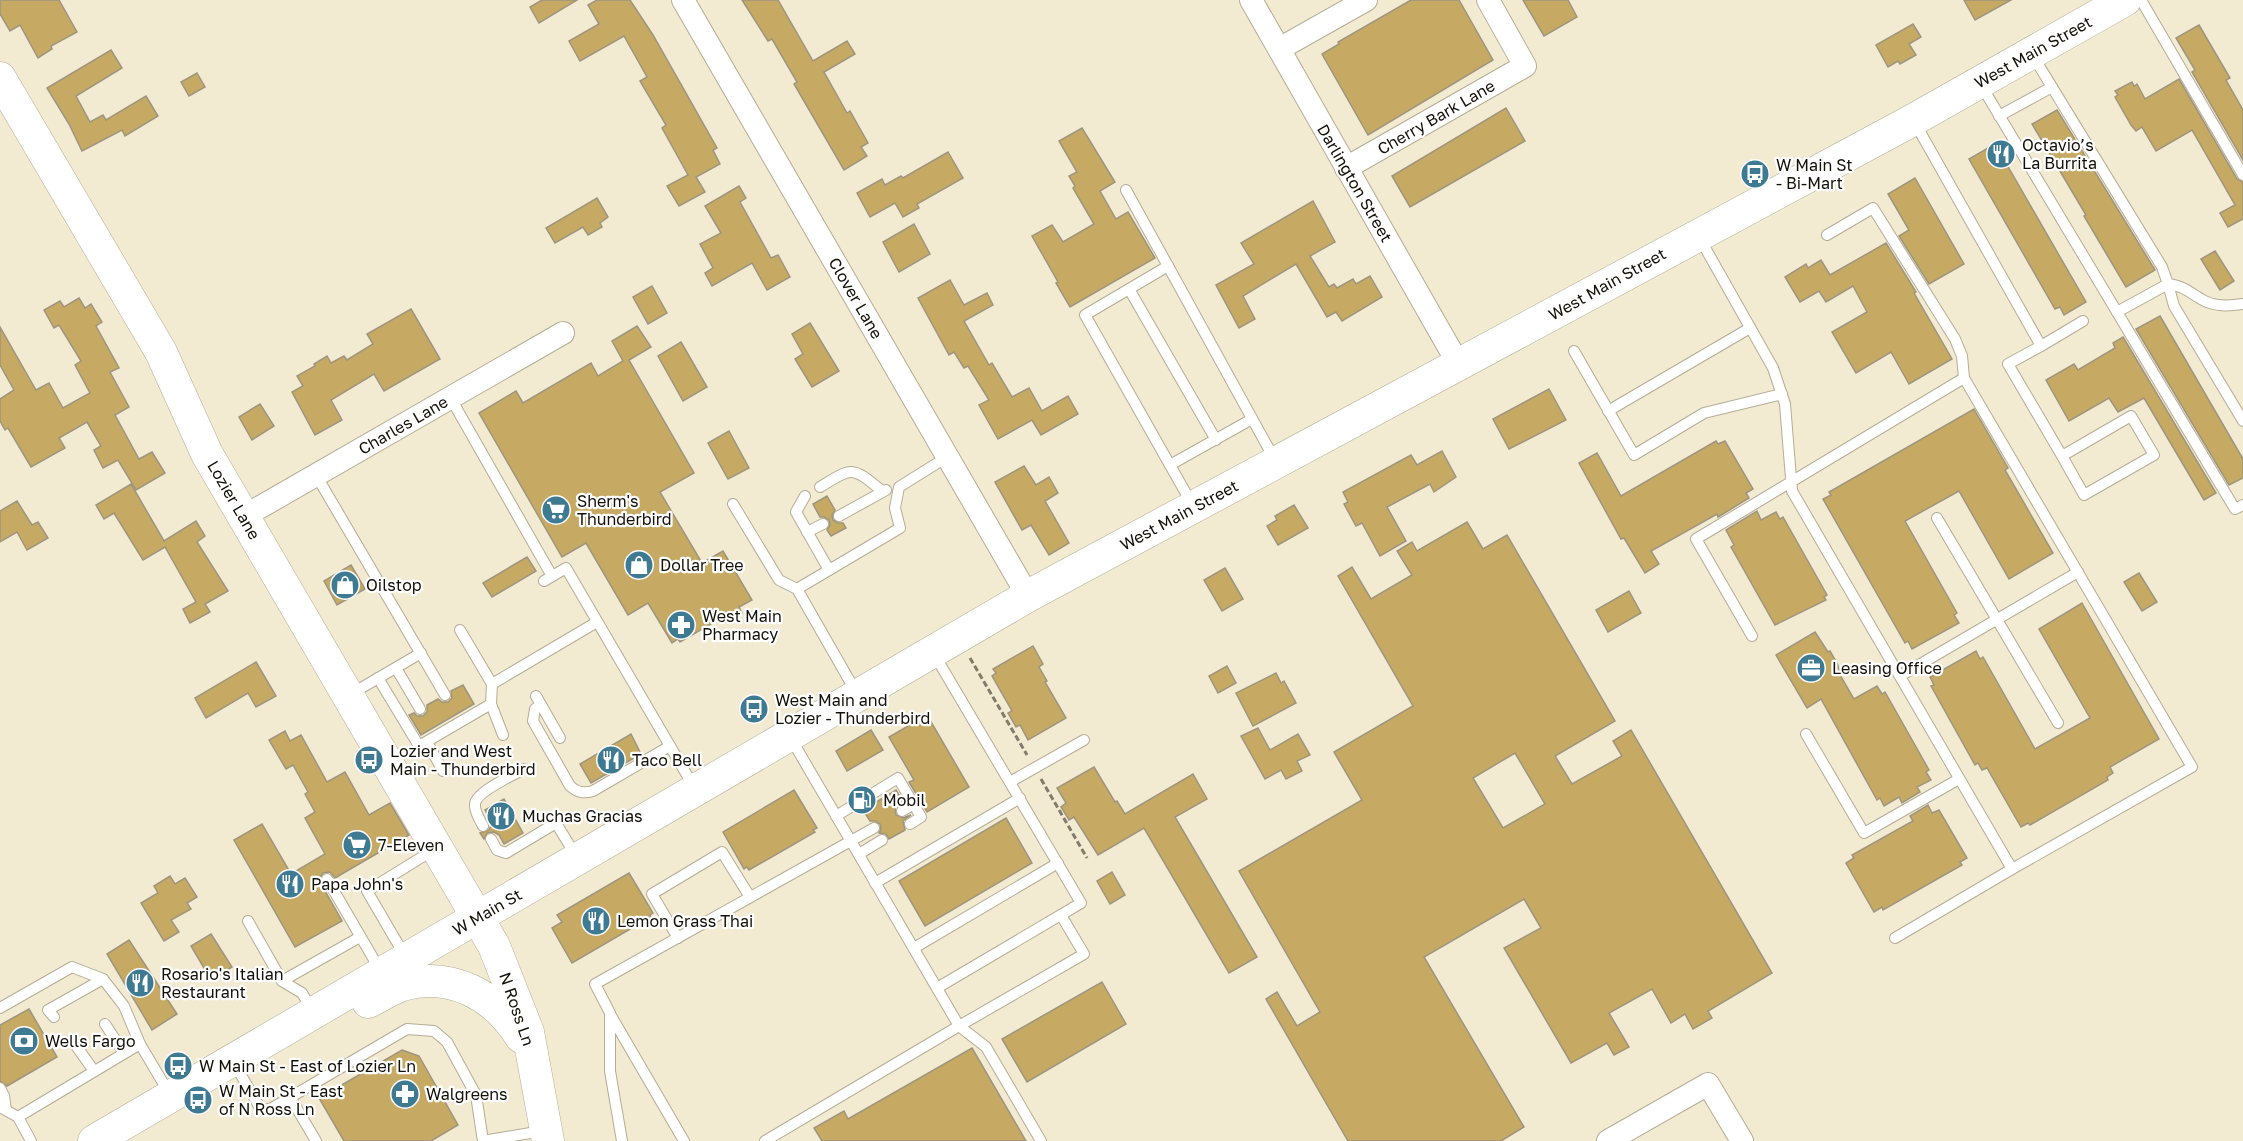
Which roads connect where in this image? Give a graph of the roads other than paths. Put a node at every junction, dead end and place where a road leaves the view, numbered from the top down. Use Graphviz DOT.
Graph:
graph roads {
  1 [pos="683,0"];
  2 [pos="1251,0"];
  3 [pos="1366,0"];
  4 [pos="1488,0"];
  5 [pos="2125,0"];
  6 [pos="2140,0"];
  7 [pos="1279,49"];
  8 [pos="2031,53"];
  9 [pos="0,78"];
  10 [pos="1979,82"];
  11 [pos="2052,87"];
  12 [pos="1999,116"];
  13 [pos="1913,120"];
  14 [pos="1346,168"];
  15 [pos="2243,175"];
  16 [pos="1126,190"];
  17 [pos="1697,235"];
  18 [pos="1827,235"];
  19 [pos="1168,266"];
  20 [pos="2168,284"];
  21 [pos="1129,289"];
  22 [pos="2243,304"];
  23 [pos="2117,312"];
  24 [pos="2083,321"];
  25 [pos="1750,328"];
  26 [pos="562,333"];
  27 [pos="2041,346"];
  28 [pos="1574,351"];
  29 [pos="1459,365"];
  30 [pos="1964,378"];
  31 [pos="1782,394"];
  32 [pos="450,397"];
  33 [pos="1608,411"];
  34 [pos="1252,419"];
  35 [pos="2243,421"];
  36 [pos="1216,440"];
  37 [pos="2062,456"];
  38 [pos="947,457"];
  39 [pos="1276,463"];
  40 [pos="1170,465"];
  41 [pos="316,476"];
  42 [pos="1791,482"];
  43 [pos="820,487"];
  44 [pos="899,487"];
  45 [pos="882,491"];
  46 [pos="805,496"];
  47 [pos="733,504"];
  48 [pos="2243,505"];
  49 [pos="1194,507"];
  50 [pos="839,516"];
  51 [pos="243,517"];
  52 [pos="1937,518"];
  53 [pos="824,524"];
  54 [pos="807,532"];
  55 [pos="830,570"];
  56 [pos="2078,572"];
  57 [pos="797,589"];
  58 [pos="1028,596"];
  59 [pos="1997,620"];
  60 [pos="597,622"];
  61 [pos="460,630"];
  62 [pos="1752,636"];
  63 [pos="933,651"];
  64 [pos="421,653"];
  65 [pos="396,668"];
  66 [pos="1900,676"];
  67 [pos="378,678"];
  68 [pos="492,684"];
  69 [pos="869,688"];
  70 [pos="445,695"];
  71 [pos="348,696"];
  72 [pos="491,704"];
  73 [pos="420,709"];
  74 [pos="2058,723"];
  75 [pos="1806,734"];
  76 [pos="503,735"];
  77 [pos="788,735"];
  78 [pos="431,736"];
  79 [pos="560,738"];
  80 [pos="1084,740"];
  81 [pos="670,746"];
  82 [pos="524,769"];
  83 [pos="443,771"];
  84 [pos="1959,779"];
  85 [pos="1010,782"];
  86 [pos="695,789"];
  87 [pos="1020,798"];
  88 [pos="914,804"];
  89 [pos="902,811"];
  90 [pos="836,816"];
  91 [pos="910,824"];
  92 [pos="483,826"];
  93 [pos="874,828"];
  94 [pos="491,839"];
  95 [pos="882,840"];
  96 [pos="851,841"];
  97 [pos="438,848"];
  98 [pos="859,854"];
  99 [pos="577,859"];
  100 [pos="1058,863"];
  101 [pos="2012,869"];
  102 [pos="327,879"];
  103 [pos="875,883"];
  104 [pos="750,897"];
  105 [pos="1060,915"];
  106 [pos="478,917"];
  107 [pos="248,921"];
  108 [pos="360,937"];
  109 [pos="678,938"];
  110 [pos="1895,938"];
  111 [pos="914,948"];
  112 [pos="394,966"];
  113 [pos="103,979"];
  114 [pos="282,981"];
  115 [pos="937,988"];
  116 [pos="0,1008"];
  117 [pos="313,1013"];
  118 [pos="610,1013"];
  119 [pos="54,1017"];
  120 [pos="105,1024"];
  121 [pos="959,1026"];
  122 [pos="282,1031"];
  123 [pos="72,1040"];
  124 [pos="140,1044"];
  125 [pos="124,1053"];
  126 [pos="532,1059"];
  127 [pos="232,1060"];
  128 [pos="94,1071"];
  129 [pos="0,1088"];
  130 [pos="170,1096"];
  131 [pos="290,1097"];
  132 [pos="3,1108"];
  133 [pos="18,1117"];
  134 [pos="547,1136"];
  135 [pos="31,1141"];
  136 [pos="94,1141"];
  137 [pos="316,1141"];
  138 [pos="483,1141"];
  139 [pos="622,1141"];
  140 [pos="684,1141"];
  141 [pos="765,1141"];
  142 [pos="1041,1141"];
  143 [pos="1608,1141"];
  144 [pos="1742,1141"];
  1 -- 38 [label="street, Clover Lane"];
  2 -- 7 [label="street, Darlington Street"];
  3 -- 7 [label="street"];
  4 -- 14 [label="street, Cherry Bark Lane"];
  5 -- 8 [label="main road, West Main Street"];
  6 -- 15 [label="lane"];
  7 -- 14 [label="street, Darlington Street"];
  8 -- 10 [label="main road, West Main Street"];
  8 -- 11 [label="lane"];
  9 -- 51 [label="main road, Lozier Lane"];
  10 -- 12 [label="lane"];
  10 -- 13 [label="main road, West Main Street"];
  11 -- 12 [label="lane"];
  11 -- 20 [label="lane"];
  12 -- 23 [label="lane"];
  13 -- 17 [label="main road, West Main Street"];
  13 -- 27 [label="lane"];
  14 -- 29 [label="street, Darlington Street"];
  16 -- 19 [label="lane"];
  17 -- 25 [label="lane"];
  17 -- 29 [label="main road, West Main Street"];
  18 -- 30 [label="lane"];
  19 -- 21 [label="lane"];
  19 -- 34 [label="lane"];
  20 -- 22 [label="lane"];
  20 -- 23 [label="lane"];
  20 -- 35 [label="lane"];
  21 -- 36 [label="lane"];
  21 -- 40 [label="lane"];
  23 -- 48 [label="lane"];
  24 -- 27 [label="lane"];
  25 -- 31 [label="lane"];
  25 -- 33 [label="lane"];
  26 -- 32 [label="street, Charles Lane"];
  27 -- 37 [label="lane"];
  28 -- 33 [label="lane"];
  29 -- 39 [label="main road, West Main Street"];
  30 -- 42 [label="lane"];
  30 -- 56 [label="lane"];
  31 -- 33 [label="lane"];
  31 -- 42 [label="lane"];
  32 -- 41 [label="street, Charles Lane"];
  32 -- 60 [label="lane"];
  34 -- 36 [label="lane"];
  34 -- 39 [label="lane"];
  36 -- 40 [label="lane"];
  37 -- 37 [label="lane"];
  38 -- 44 [label="lane"];
  38 -- 58 [label="street, Clover Lane"];
  39 -- 49 [label="main road, West Main Street"];
  40 -- 49 [label="lane"];
  41 -- 51 [label="street, Charles Lane"];
  41 -- 64 [label="lane"];
  42 -- 62 [label="lane"];
  42 -- 66 [label="lane"];
  43 -- 45 [label="lane"];
  44 -- 45 [label="lane"];
  44 -- 55 [label="lane"];
  45 -- 50 [label="lane"];
  46 -- 54 [label="lane"];
  47 -- 57 [label="lane"];
  49 -- 58 [label="main road, West Main Street"];
  51 -- 71 [label="main road, Lozier Lane"];
  52 -- 59 [label="lane"];
  53 -- 54 [label="lane"];
  54 -- 55 [label="lane"];
  55 -- 57 [label="lane"];
  56 -- 59 [label="lane"];
  56 -- 101 [label="lane"];
  57 -- 69 [label="lane"];
  58 -- 63 [label="main road"];
  59 -- 66 [label="lane"];
  59 -- 74 [label="lane"];
  60 -- 68 [label="lane"];
  60 -- 81 [label="lane"];
  61 -- 68 [label="lane"];
  63 -- 69 [label="main road"];
  63 -- 85 [label="lane"];
  64 -- 65 [label="lane"];
  64 -- 70 [label="lane"];
  65 -- 67 [label="lane"];
  65 -- 73 [label="lane"];
  66 -- 84 [label="lane"];
  67 -- 71 [label="lane"];
  67 -- 78 [label="lane"];
  68 -- 72 [label="lane"];
  69 -- 77 [label="main road, W Main St"];
  71 -- 97 [label="main road, Lozier Lane"];
  72 -- 76 [label="lane"];
  72 -- 78 [label="lane"];
  75 -- 84 [label="lane"];
  77 -- 86 [label="main road, W Main St"];
  77 -- 90 [label="lane"];
  78 -- 83 [label="lane"];
  79 -- 81 [label="lane"];
  80 -- 85 [label="lane"];
  81 -- 86 [label="lane"];
  82 -- 92 [label="lane"];
  84 -- 101 [label="lane"];
  85 -- 87 [label="lane"];
  86 -- 99 [label="main road, W Main St"];
  87 -- 100 [label="lane"];
  87 -- 103 [label="lane"];
  88 -- 89 [label="lane"];
  88 -- 90 [label="lane"];
  88 -- 91 [label="lane"];
  90 -- 96 [label="lane"];
  93 -- 96 [label="lane"];
  94 -- 99 [label="lane"];
  95 -- 98 [label="lane"];
  96 -- 98 [label="lane"];
  96 -- 104 [label="lane"];
  97 -- 106 [label="main road, Lozier Lane"];
  97 -- 112 [label="lane"];
  98 -- 103 [label="lane"];
  99 -- 106 [label="main road, W Main St"];
  100 -- 105 [label="lane"];
  100 -- 111 [label="lane"];
  101 -- 110 [label="lane"];
  102 -- 108 [label="lane"];
  103 -- 111 [label="lane"];
  104 -- 109 [label="lane"];
  104 -- 109 [label="lane"];
  105 -- 115 [label="lane"];
  105 -- 121 [label="lane"];
  106 -- 112 [label="main road, W Main St"];
  106 -- 126 [label="main road, N Ross Ln"];
  107 -- 114 [label="lane"];
  108 -- 112 [label="lane"];
  108 -- 114 [label="lane"];
  109 -- 118 [label="lane"];
  111 -- 115 [label="lane"];
  112 -- 117 [label="main road, W Main St"];
  113 -- 116 [label="lane"];
  113 -- 119 [label="lane"];
  113 -- 124 [label="lane"];
  114 -- 117 [label="lane"];
  115 -- 121 [label="lane"];
  117 -- 122 [label="main road, W Main St"];
  118 -- 139 [label="lane"];
  118 -- 140 [label="lane"];
  120 -- 125 [label="lane"];
  121 -- 141 [label="lane"];
  121 -- 142 [label="lane"];
  122 -- 126 [label="main road"];
  122 -- 127 [label="main road, W Main St"];
  123 -- 128 [label="lane"];
  124 -- 125 [label="lane"];
  124 -- 130 [label="lane"];
  125 -- 128 [label="lane"];
  126 -- 134 [label="main road, N Ross Ln"];
  127 -- 130 [label="main road, W Main St"];
  127 -- 131 [label="lane"];
  128 -- 133 [label="lane"];
  129 -- 132 [label="lane"];
  130 -- 136 [label="main road, W Main St"];
  131 -- 137 [label="lane"];
  131 -- 138 [label="lane"];
  132 -- 133 [label="lane"];
  133 -- 135 [label="lane"];
  134 -- 138 [label="lane"];
  143 -- 144 [label="street"];
}
